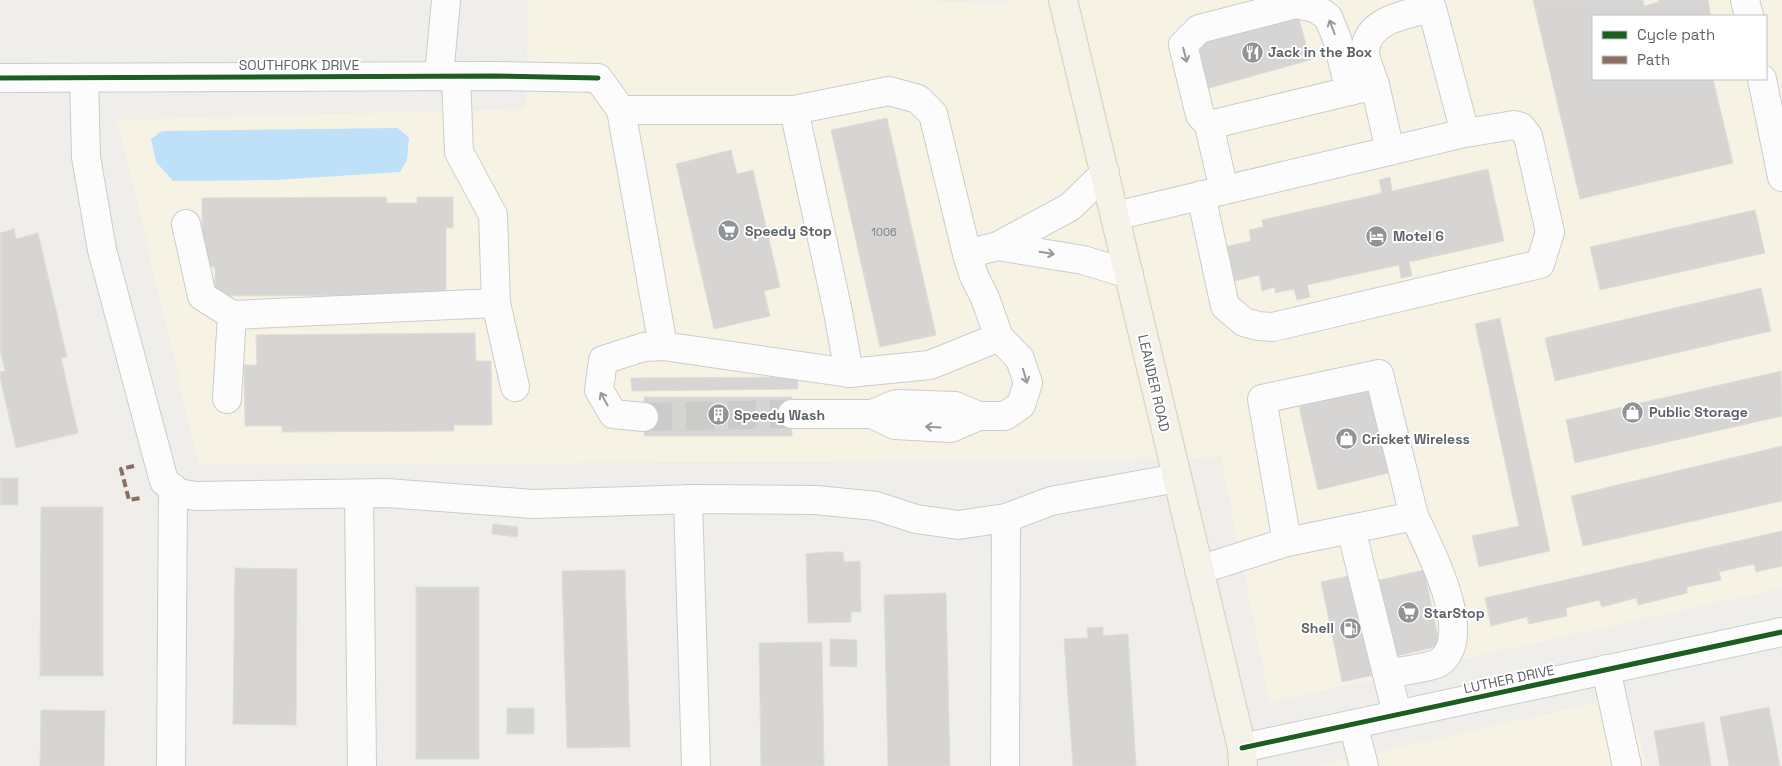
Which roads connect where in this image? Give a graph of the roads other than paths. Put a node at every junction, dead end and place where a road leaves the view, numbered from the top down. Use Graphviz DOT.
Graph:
graph roads {
  1 [pos="446,0"];
  2 [pos="1063,0"];
  3 [pos="1746,0"];
  4 [pos="1749,15"];
  5 [pos="447,76"];
  6 [pos="0,78"];
  7 [pos="84,78"];
  8 [pos="1762,80"];
  9 [pos="1362,88"];
  10 [pos="621,110"];
  11 [pos="794,110"];
  12 [pos="1209,125"];
  13 [pos="1464,133"];
  14 [pos="1390,151"];
  15 [pos="1105,173"];
  16 [pos="1782,177"];
  17 [pos="1213,192"];
  18 [pos="1115,216"];
  19 [pos="186,224"];
  20 [pos="998,246"];
  21 [pos="967,254"];
  22 [pos="1129,274"];
  23 [pos="496,303"];
  24 [pos="232,315"];
  25 [pos="999,337"];
  26 [pos="663,346"];
  27 [pos="849,373"];
  28 [pos="515,387"];
  29 [pos="227,399"];
  30 [pos="792,414"];
  31 [pos="644,417"];
  32 [pos="1177,478"];
  33 [pos="173,488"];
  34 [pos="360,494"];
  35 [pos="688,499"];
  36 [pos="1414,516"];
  37 [pos="1006,518"];
  38 [pos="1351,529"];
  39 [pos="1288,542"];
  40 [pos="1199,570"];
  41 [pos="1782,632"];
  42 [pos="1606,670"];
  43 [pos="1387,674"];
  44 [pos="1397,714"];
  45 [pos="1352,724"];
  46 [pos="1243,757"];
  47 [pos="171,766"];
  48 [pos="362,766"];
  49 [pos="696,766"];
  50 [pos="1005,766"];
  51 [pos="1364,766"];
  52 [pos="1627,766"];
  1 -- 5 [label="street"];
  2 -- 15 [label="main road, LEANDER ROAD"];
  3 -- 4 [label="street"];
  5 -- 7 [label="street, SOUTHFORK DRIVE"];
  5 -- 10 [label="street, SOUTHFORK DRIVE"];
  5 -- 23 [label="street"];
  6 -- 7 [label="street, SOUTHFORK DRIVE"];
  7 -- 33 [label="street"];
  8 -- 16 [label="street"];
  9 -- 12 [label="street"];
  9 -- 12 [label="street, one-way"];
  9 -- 13 [label="street"];
  9 -- 14 [label="street"];
  10 -- 11 [label="street"];
  10 -- 26 [label="street"];
  11 -- 21 [label="street"];
  11 -- 27 [label="street"];
  12 -- 17 [label="street"];
  13 -- 14 [label="street"];
  13 -- 17 [label="street"];
  14 -- 17 [label="street"];
  15 -- 18 [label="main road, LEANDER ROAD"];
  15 -- 20 [label="street"];
  17 -- 18 [label="street"];
  18 -- 22 [label="main road, LEANDER ROAD"];
  19 -- 24 [label="street"];
  20 -- 21 [label="street"];
  20 -- 22 [label="street, one-way"];
  21 -- 25 [label="street"];
  22 -- 32 [label="main road, LEANDER ROAD"];
  23 -- 24 [label="street"];
  23 -- 28 [label="street"];
  24 -- 29 [label="street"];
  25 -- 27 [label="street"];
  25 -- 30 [label="street, one-way"];
  26 -- 27 [label="street"];
  31 -- 26 [label="street, one-way"];
  32 -- 37 [label="street"];
  32 -- 40 [label="main road, LEANDER ROAD"];
  33 -- 34 [label="street"];
  33 -- 47 [label="street"];
  34 -- 35 [label="street"];
  34 -- 48 [label="street"];
  35 -- 37 [label="street"];
  35 -- 49 [label="street"];
  36 -- 38 [label="street"];
  36 -- 39 [label="street"];
  36 -- 43 [label="street"];
  37 -- 50 [label="street"];
  38 -- 39 [label="street"];
  38 -- 43 [label="street"];
  39 -- 40 [label="street"];
  40 -- 46 [label="main road, LEANDER ROAD"];
  41 -- 42 [label="street, LUTHER DRIVE"];
  42 -- 44 [label="street, LUTHER DRIVE"];
  42 -- 52 [label="street"];
  43 -- 44 [label="street"];
  44 -- 45 [label="street, LUTHER DRIVE"];
  45 -- 46 [label="street, LUTHER DRIVE"];
  45 -- 51 [label="street"];
}
